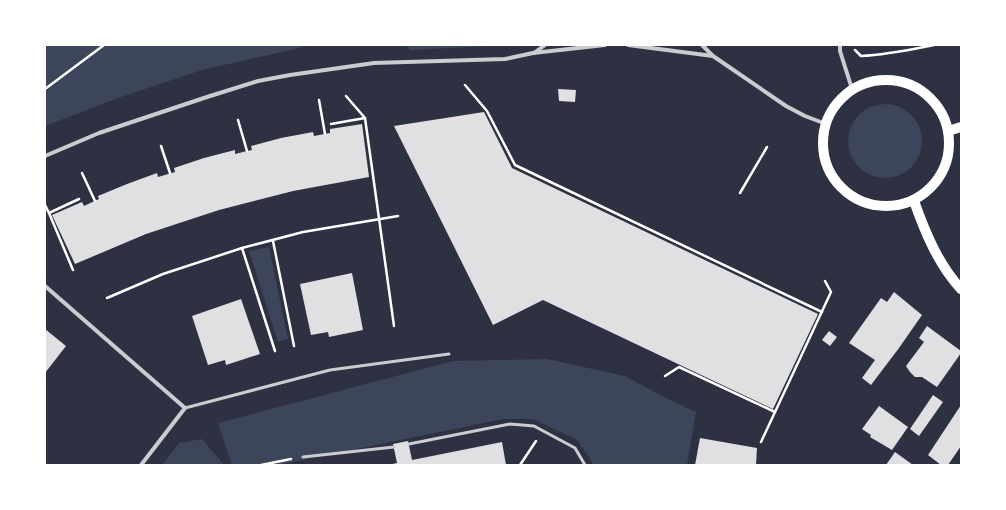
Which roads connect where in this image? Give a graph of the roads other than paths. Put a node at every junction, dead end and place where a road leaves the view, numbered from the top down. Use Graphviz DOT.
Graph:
graph roads {
  1 [pos="545,45"];
  2 [pos="605,45"];
  3 [pos="628,45"];
  4 [pos="702,45"];
  5 [pos="840,45"];
  6 [pos="533,53"];
  7 [pos="713,56"];
  8 [pos="852,89"];
  9 [pos="826,124"];
  10 [pos="961,127"];
  11 [pos="948,131"];
  12 [pos="45,156"];
  13 [pos="914,201"];
  14 [pos="45,286"];
  15 [pos="961,289"];
  16 [pos="449,354"];
  17 [pos="185,408"];
  18 [pos="409,444"];
  19 [pos="394,447"];
  20 [pos="303,457"];
  21 [pos="141,465"];
  22 [pos="585,465"];
  1 -- 6 [label="street"];
  2 -- 6 [label="street"];
  3 -- 7 [label="street"];
  4 -- 7 [label="street"];
  5 -- 8 [label="street"];
  6 -- 12 [label="street"];
  7 -- 9 [label="street"];
  8 -- 9 [label="main road"];
  8 -- 11 [label="main road"];
  9 -- 13 [label="main road"];
  10 -- 11 [label="main road"];
  11 -- 13 [label="main road"];
  13 -- 15 [label="main road"];
  14 -- 17 [label="street"];
  16 -- 17 [label="lane"];
  17 -- 21 [label="street"];
  18 -- 22 [label="lane"];
  19 -- 20 [label="lane"];
}
